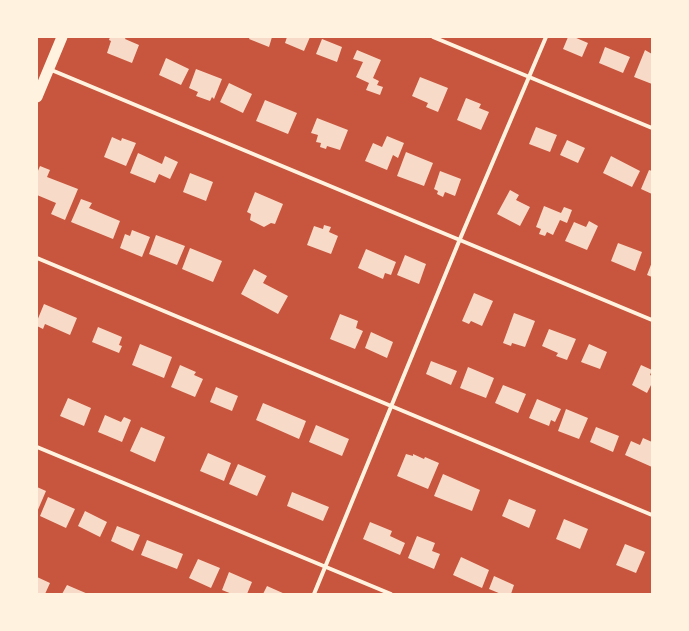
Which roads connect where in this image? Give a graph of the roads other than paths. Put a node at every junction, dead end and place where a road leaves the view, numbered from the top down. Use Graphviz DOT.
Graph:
graph roads {
  1 [pos="62,37"];
  2 [pos="433,37"];
  3 [pos="546,37"];
  4 [pos="49,69"];
  5 [pos="529,76"];
  6 [pos="37,97"];
  7 [pos="652,128"];
  8 [pos="460,239"];
  9 [pos="37,258"];
  10 [pos="652,320"];
  11 [pos="392,406"];
  12 [pos="37,447"];
  13 [pos="652,515"];
  14 [pos="326,567"];
  15 [pos="314,594"];
  16 [pos="391,594"];
  1 -- 4 [label="highway"];
  2 -- 5 [label="street"];
  3 -- 5 [label="street"];
  4 -- 6 [label="highway"];
  4 -- 8 [label="street"];
  5 -- 7 [label="street"];
  5 -- 8 [label="street"];
  8 -- 10 [label="street"];
  8 -- 11 [label="street"];
  9 -- 11 [label="street"];
  11 -- 13 [label="street"];
  11 -- 14 [label="street"];
  12 -- 14 [label="street"];
  14 -- 15 [label="street"];
  14 -- 16 [label="street"];
}
